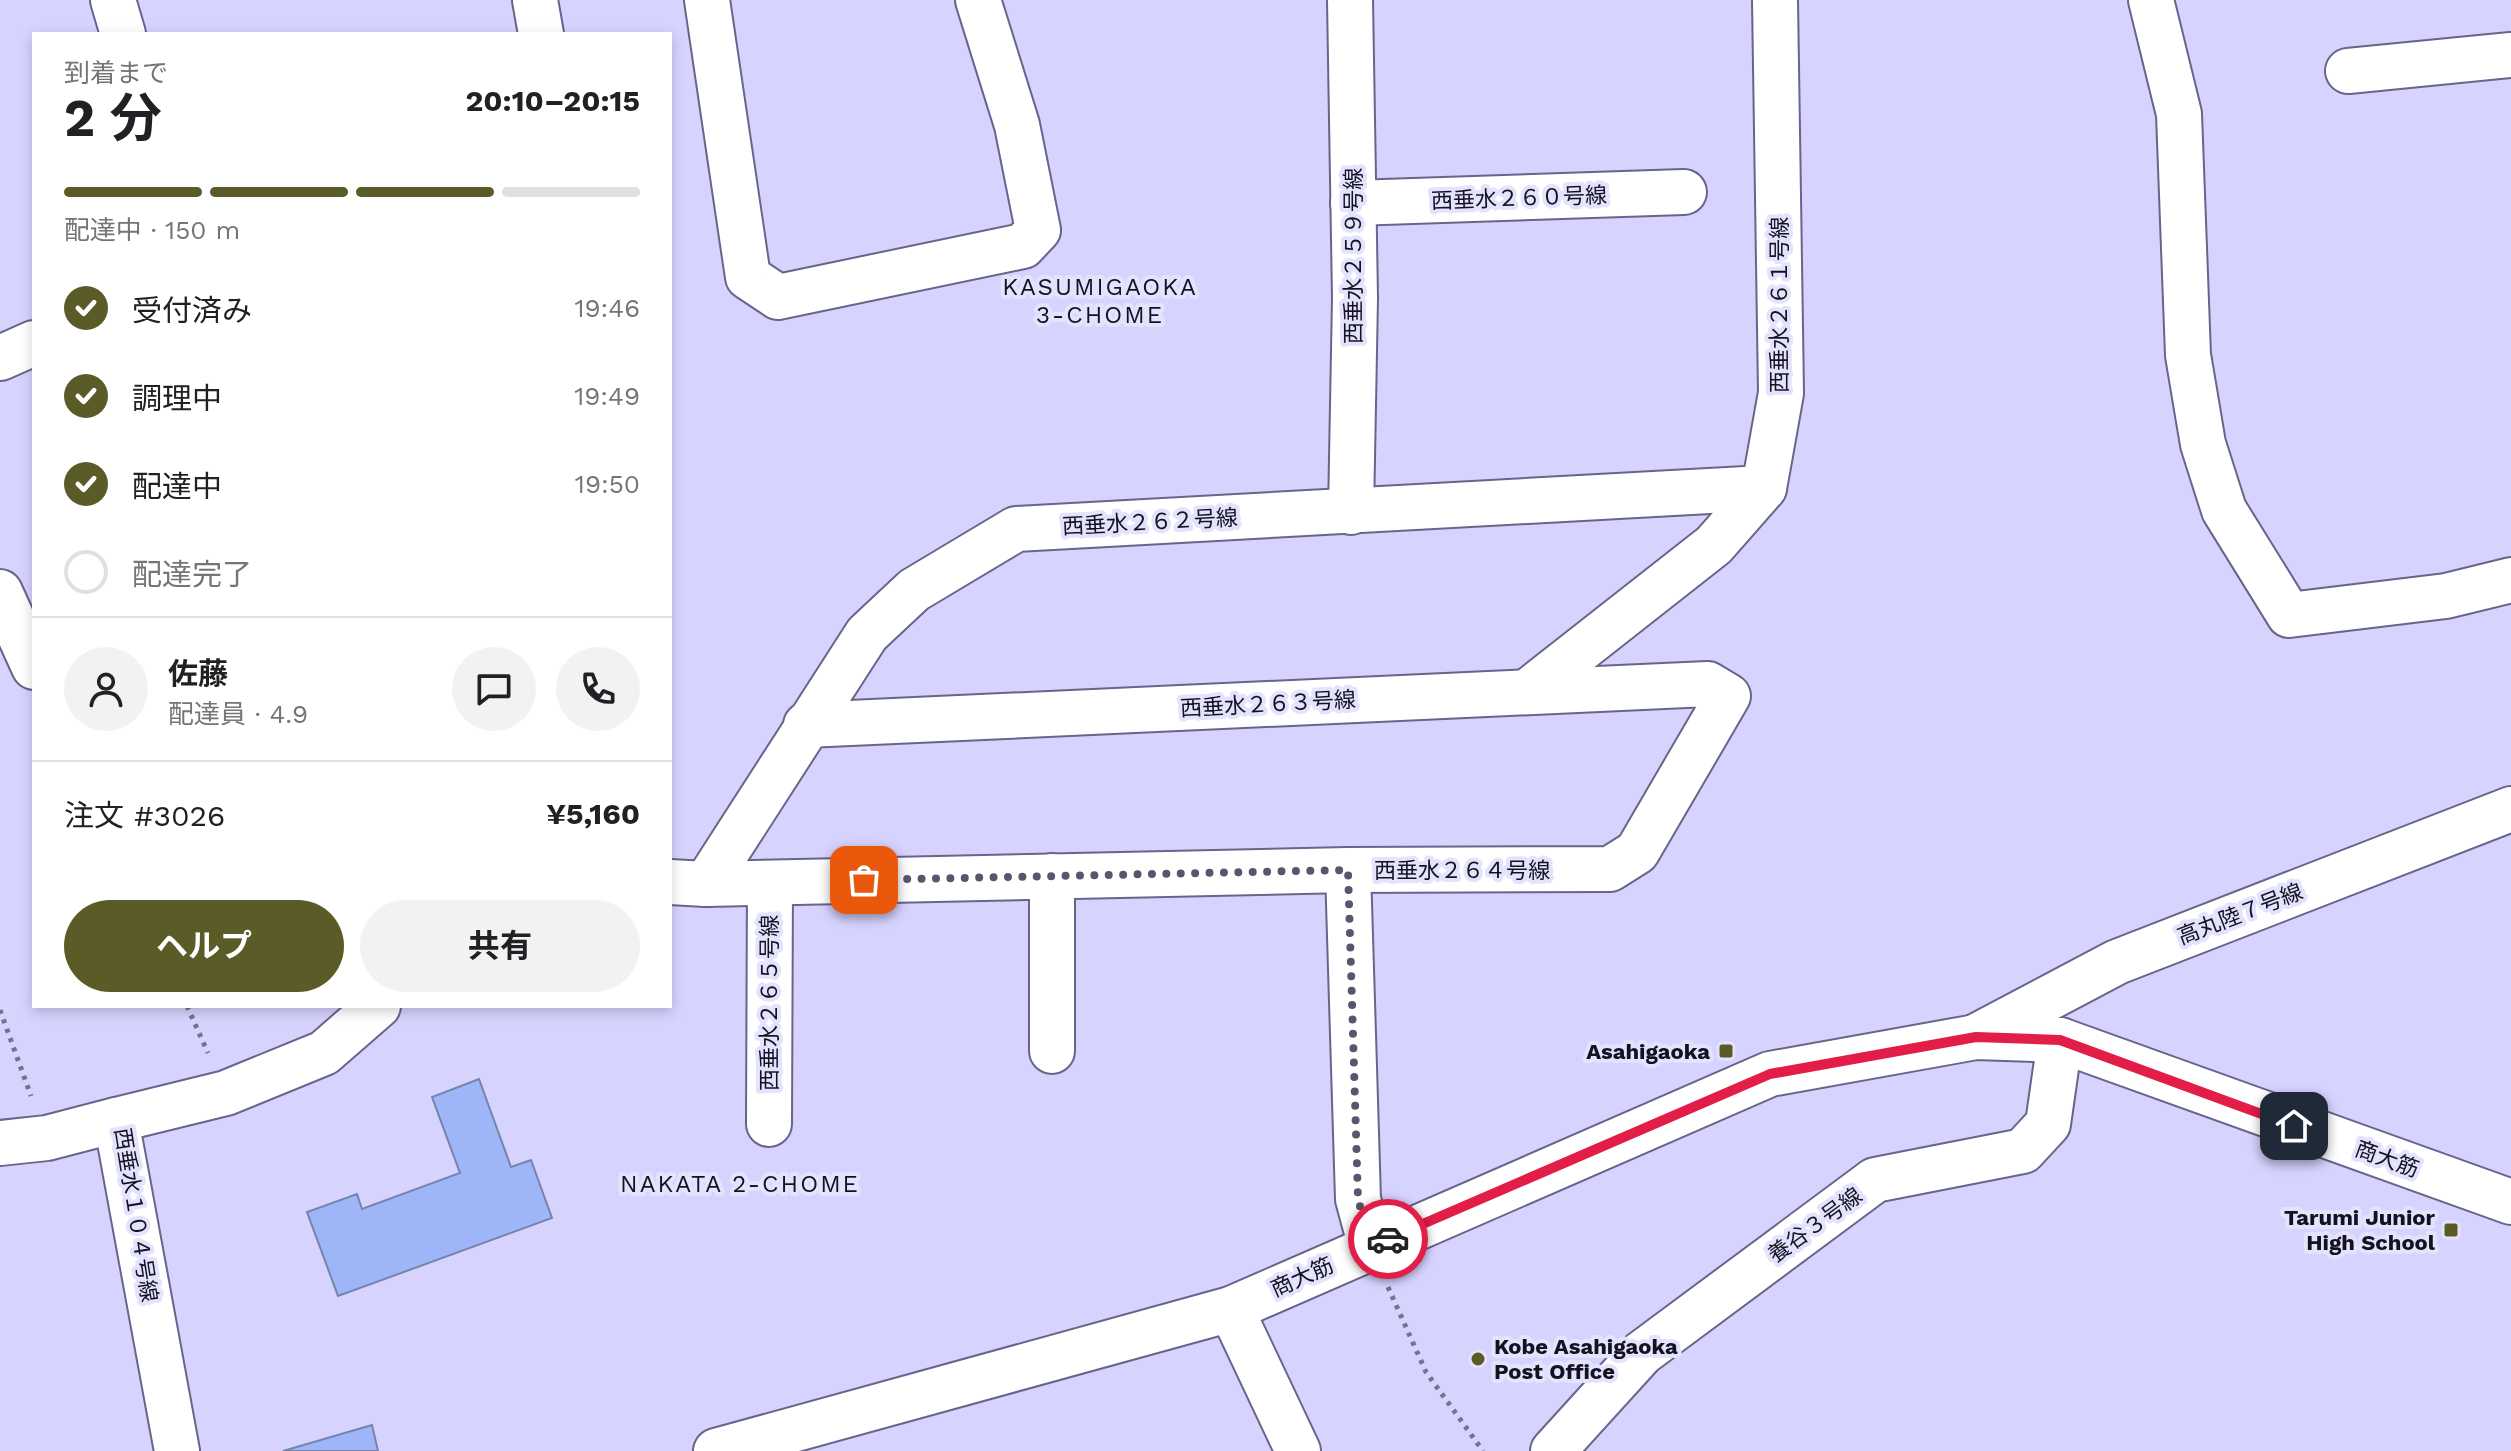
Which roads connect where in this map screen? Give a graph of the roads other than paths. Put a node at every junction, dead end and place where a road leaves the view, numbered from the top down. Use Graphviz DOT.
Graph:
graph roads {
  1 [pos="113,0"];
  2 [pos="535,0"];
  3 [pos="707,0"];
  4 [pos="978,0"];
  5 [pos="1350,0"];
  6 [pos="1775,0"];
  7 [pos="2151,0"];
  8 [pos="122,32"];
  9 [pos="541,32"];
  10 [pos="2511,55"];
  11 [pos="2348,71"];
  12 [pos="1684,192"];
  13 [pos="1353,203"];
  14 [pos="32,344"];
  15 [pos="0,358"];
  16 [pos="1764,488"];
  17 [pos="1351,512"];
  18 [pos="2511,580"];
  19 [pos="0,592"];
  20 [pos="32,663"];
  21 [pos="1527,692"];
  22 [pos="1728,696"];
  23 [pos="806,725"];
  24 [pos="2511,809"];
  25 [pos="1348,870"];
  26 [pos="1052,876"];
  27 [pos="688,883"];
  28 [pos="770,883"];
  29 [pos="376,1008"];
  30 [pos="1976,1037"];
  31 [pos="2060,1040"];
  32 [pos="1052,1051"];
  33 [pos="116,1120"];
  34 [pos="769,1124"];
  35 [pos="0,1143"];
  36 [pos="2511,1202"];
  37 [pos="1371,1247"];
  38 [pos="1231,1309"];
  39 [pos="177,1451"];
  40 [pos="716,1451"];
  41 [pos="1298,1451"];
  42 [pos="1553,1451"];
  1 -- 8 [label="street"];
  2 -- 9 [label="street"];
  3 -- 4 [label="street"];
  5 -- 13 [label="street, 西垂水２５９号線"];
  6 -- 16 [label="street, 西垂水２６１号線"];
  7 -- 18 [label="street"];
  10 -- 11 [label="street"];
  12 -- 13 [label="street, 西垂水２６０号線"];
  13 -- 17 [label="street, 西垂水２５９号線"];
  14 -- 15 [label="street"];
  16 -- 17 [label="street, 西垂水２６２号線"];
  16 -- 21 [label="street"];
  17 -- 23 [label="street, 西垂水２６２号線"];
  19 -- 20 [label="street"];
  21 -- 22 [label="street, 西垂水２６３号線"];
  21 -- 23 [label="street, 西垂水２６３号線"];
  22 -- 25 [label="street, 西垂水２６４号線"];
  23 -- 27 [label="street, 西垂水２６２号線"];
  24 -- 30 [label="street, 高丸陸７号線"];
  25 -- 26 [label="street, 西垂水２６４号線"];
  25 -- 37 [label="street"];
  26 -- 28 [label="street, 西垂水２６４号線"];
  26 -- 32 [label="street"];
  27 -- 28 [label="street, 西垂水２６４号線"];
  28 -- 34 [label="street, 西垂水２６５号線"];
  29 -- 33 [label="street, 西垂水１０４号線"];
  30 -- 31 [label="street, 商大筋"];
  30 -- 37 [label="street, 商大筋"];
  31 -- 36 [label="street, 商大筋"];
  31 -- 42 [label="street, 養谷３号線"];
  33 -- 35 [label="street"];
  33 -- 39 [label="street, 西垂水１０４号線"];
  37 -- 38 [label="street, 商大筋"];
  38 -- 40 [label="street, 商大筋"];
  38 -- 41 [label="street"];
}
